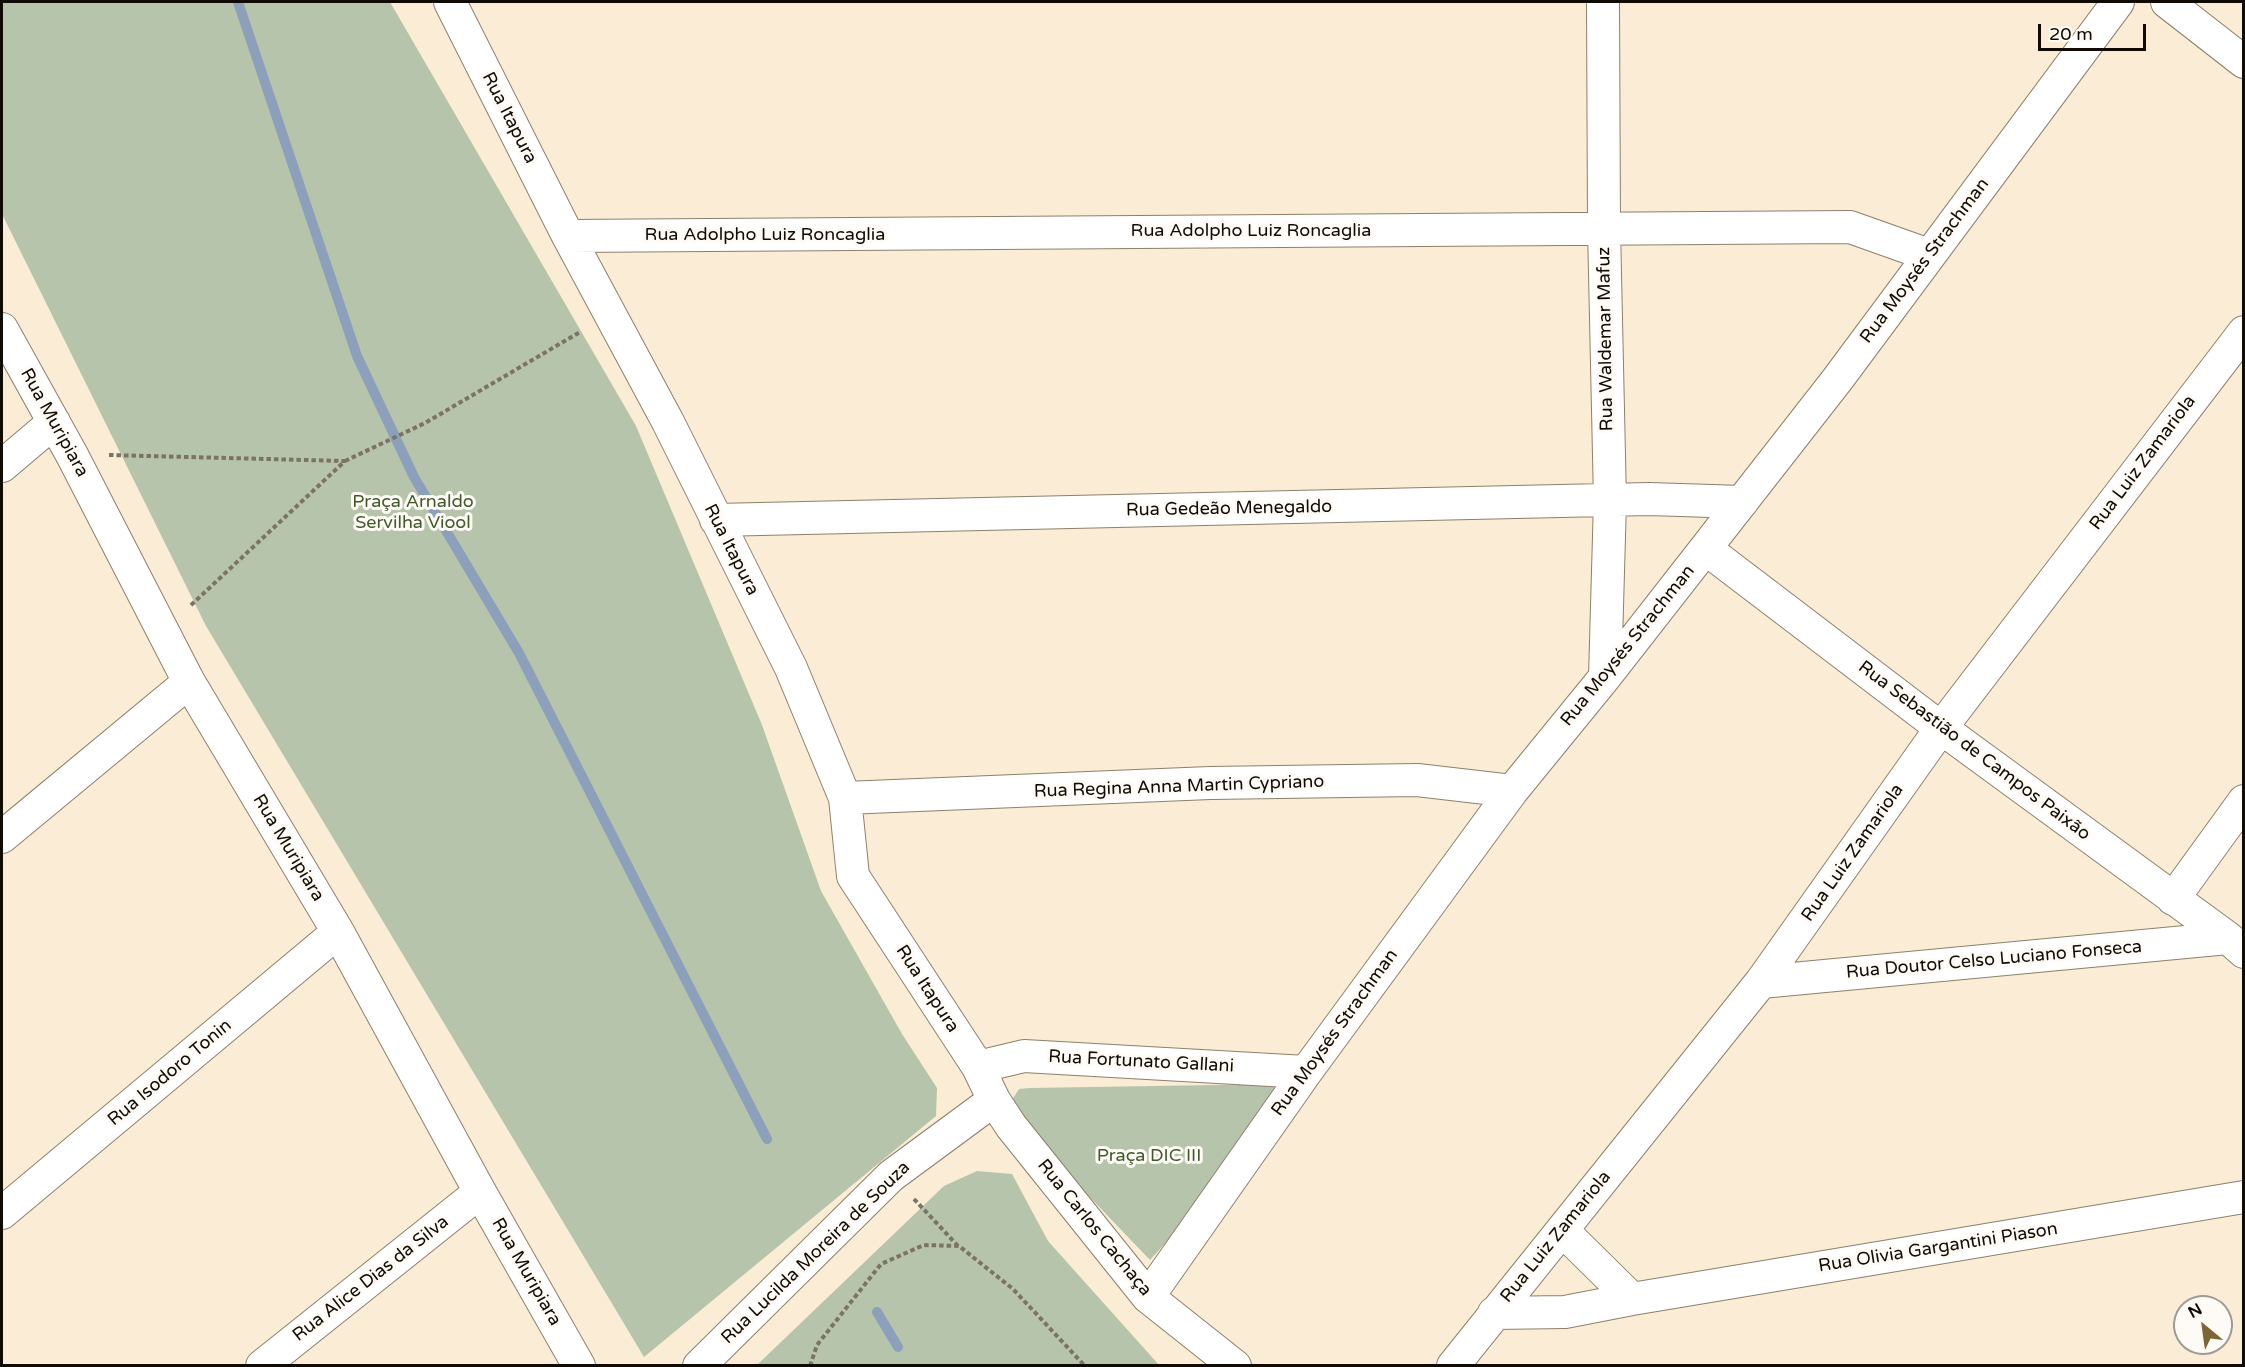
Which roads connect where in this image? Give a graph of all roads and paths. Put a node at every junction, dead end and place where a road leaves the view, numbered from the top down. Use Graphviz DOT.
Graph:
graph roads {
  1 [pos="450,2"];
  2 [pos="1603,2"];
  3 [pos="2118,2"];
  4 [pos="2167,2"];
  5 [pos="2244,62"];
  6 [pos="1604,228"];
  7 [pos="568,236"];
  8 [pos="1929,255"];
  9 [pos="609,315"];
  10 [pos="2,329"];
  11 [pos="2244,332"];
  12 [pos="54,422"];
  13 [pos="72,455"];
  14 [pos="345,461"];
  15 [pos="2,466"];
  16 [pos="1610,501"];
  17 [pos="1742,502"];
  18 [pos="716,520"];
  19 [pos="1706,549"];
  20 [pos="164,630"];
  21 [pos="1605,677"];
  22 [pos="189,682"];
  23 [pos="1941,728"];
  24 [pos="1512,791"];
  25 [pos="845,798"];
  26 [pos="2244,801"];
  27 [pos="2,837"];
  28 [pos="2173,899"];
  29 [pos="338,932"];
  30 [pos="2236,945"];
  31 [pos="1761,982"];
  32 [pos="978,1067"];
  33 [pos="1306,1072"];
  34 [pos="994,1100"];
  35 [pos="891,1176"];
  36 [pos="480,1192"];
  37 [pos="2244,1197"];
  38 [pos="2,1213"];
  39 [pos="1562,1230"];
  40 [pos="959,1246"];
  41 [pos="1148,1297"];
  42 [pos="1632,1299"];
  43 [pos="1494,1313"];
  44 [pos="262,1365"];
  45 [pos="579,1365"];
  46 [pos="699,1365"];
  47 [pos="810,1365"];
  48 [pos="1084,1365"];
  49 [pos="1235,1365"];
  50 [pos="1453,1365"];
  1 -- 7 [label="street, Rua Itapura"];
  2 -- 6 [label="street, Rua Waldemar Mafuz"];
  3 -- 8 [label="street, Rua Moysés Strachman"];
  4 -- 5 [label="street"];
  6 -- 7 [label="street, Rua Adolpho Luiz Roncaglia"];
  6 -- 8 [label="street, Rua Adolpho Luiz Roncaglia"];
  6 -- 16 [label="street, Rua Waldemar Mafuz"];
  7 -- 9 [label="street, Rua Itapura"];
  8 -- 17 [label="street, Rua Moysés Strachman"];
  9 -- 14 [label="path"];
  9 -- 18 [label="street, Rua Itapura"];
  10 -- 12 [label="street, Rua Muripiara"];
  11 -- 23 [label="street, Rua Luiz Zamariola"];
  12 -- 13 [label="street, Rua Muripiara"];
  12 -- 15 [label="street"];
  13 -- 14 [label="path"];
  13 -- 20 [label="street, Rua Muripiara"];
  14 -- 20 [label="path"];
  16 -- 17 [label="street, Rua Gedeão Menegaldo"];
  16 -- 18 [label="street, Rua Gedeão Menegaldo"];
  16 -- 21 [label="street, Rua Waldemar Mafuz"];
  17 -- 19 [label="street, Rua Moysés Strachman"];
  18 -- 25 [label="street, Rua Itapura"];
  19 -- 21 [label="street, Rua Moysés Strachman"];
  19 -- 23 [label="street, Rua Sebastião de Campos Paixão"];
  20 -- 22 [label="street, Rua Muripiara"];
  21 -- 24 [label="street, Rua Moysés Strachman"];
  22 -- 27 [label="street"];
  22 -- 29 [label="street, Rua Muripiara"];
  23 -- 28 [label="street, Rua Sebastião de Campos Paixão"];
  23 -- 31 [label="street, Rua Luiz Zamariola"];
  24 -- 25 [label="street, Rua Regina Anna Martin Cypriano"];
  24 -- 33 [label="street, Rua Moysés Strachman"];
  25 -- 32 [label="street, Rua Itapura"];
  26 -- 28 [label="street"];
  28 -- 30 [label="street, Rua Sebastião de Campos Paixão"];
  29 -- 36 [label="street, Rua Muripiara"];
  29 -- 38 [label="street, Rua Isodoro Tonin"];
  30 -- 31 [label="street, Rua Doutor Celso Luciano Fonseca"];
  31 -- 39 [label="street, Rua Luiz Zamariola"];
  32 -- 33 [label="street, Rua Fortunato Gallani"];
  32 -- 34 [label="street, Rua Itapura"];
  33 -- 41 [label="street, Rua Moysés Strachman"];
  34 -- 35 [label="street, Rua Lucilda Moreira de Souza"];
  34 -- 41 [label="street, Rua Carlos Cachaça"];
  35 -- 40 [label="path"];
  35 -- 46 [label="street, Rua Lucilda Moreira de Souza"];
  36 -- 44 [label="street, Rua Alice Dias da Silva"];
  36 -- 45 [label="street, Rua Muripiara"];
  37 -- 42 [label="street, Rua Olivia Gargantini Piason"];
  39 -- 42 [label="street"];
  39 -- 43 [label="street, Rua Luiz Zamariola"];
  40 -- 47 [label="path"];
  40 -- 48 [label="path"];
  41 -- 49 [label="street, Rua Carlos Cachaça"];
  42 -- 43 [label="street, Rua Olivia Gargantini Piason"];
  43 -- 50 [label="street, Rua Luiz Zamariola"];
}
